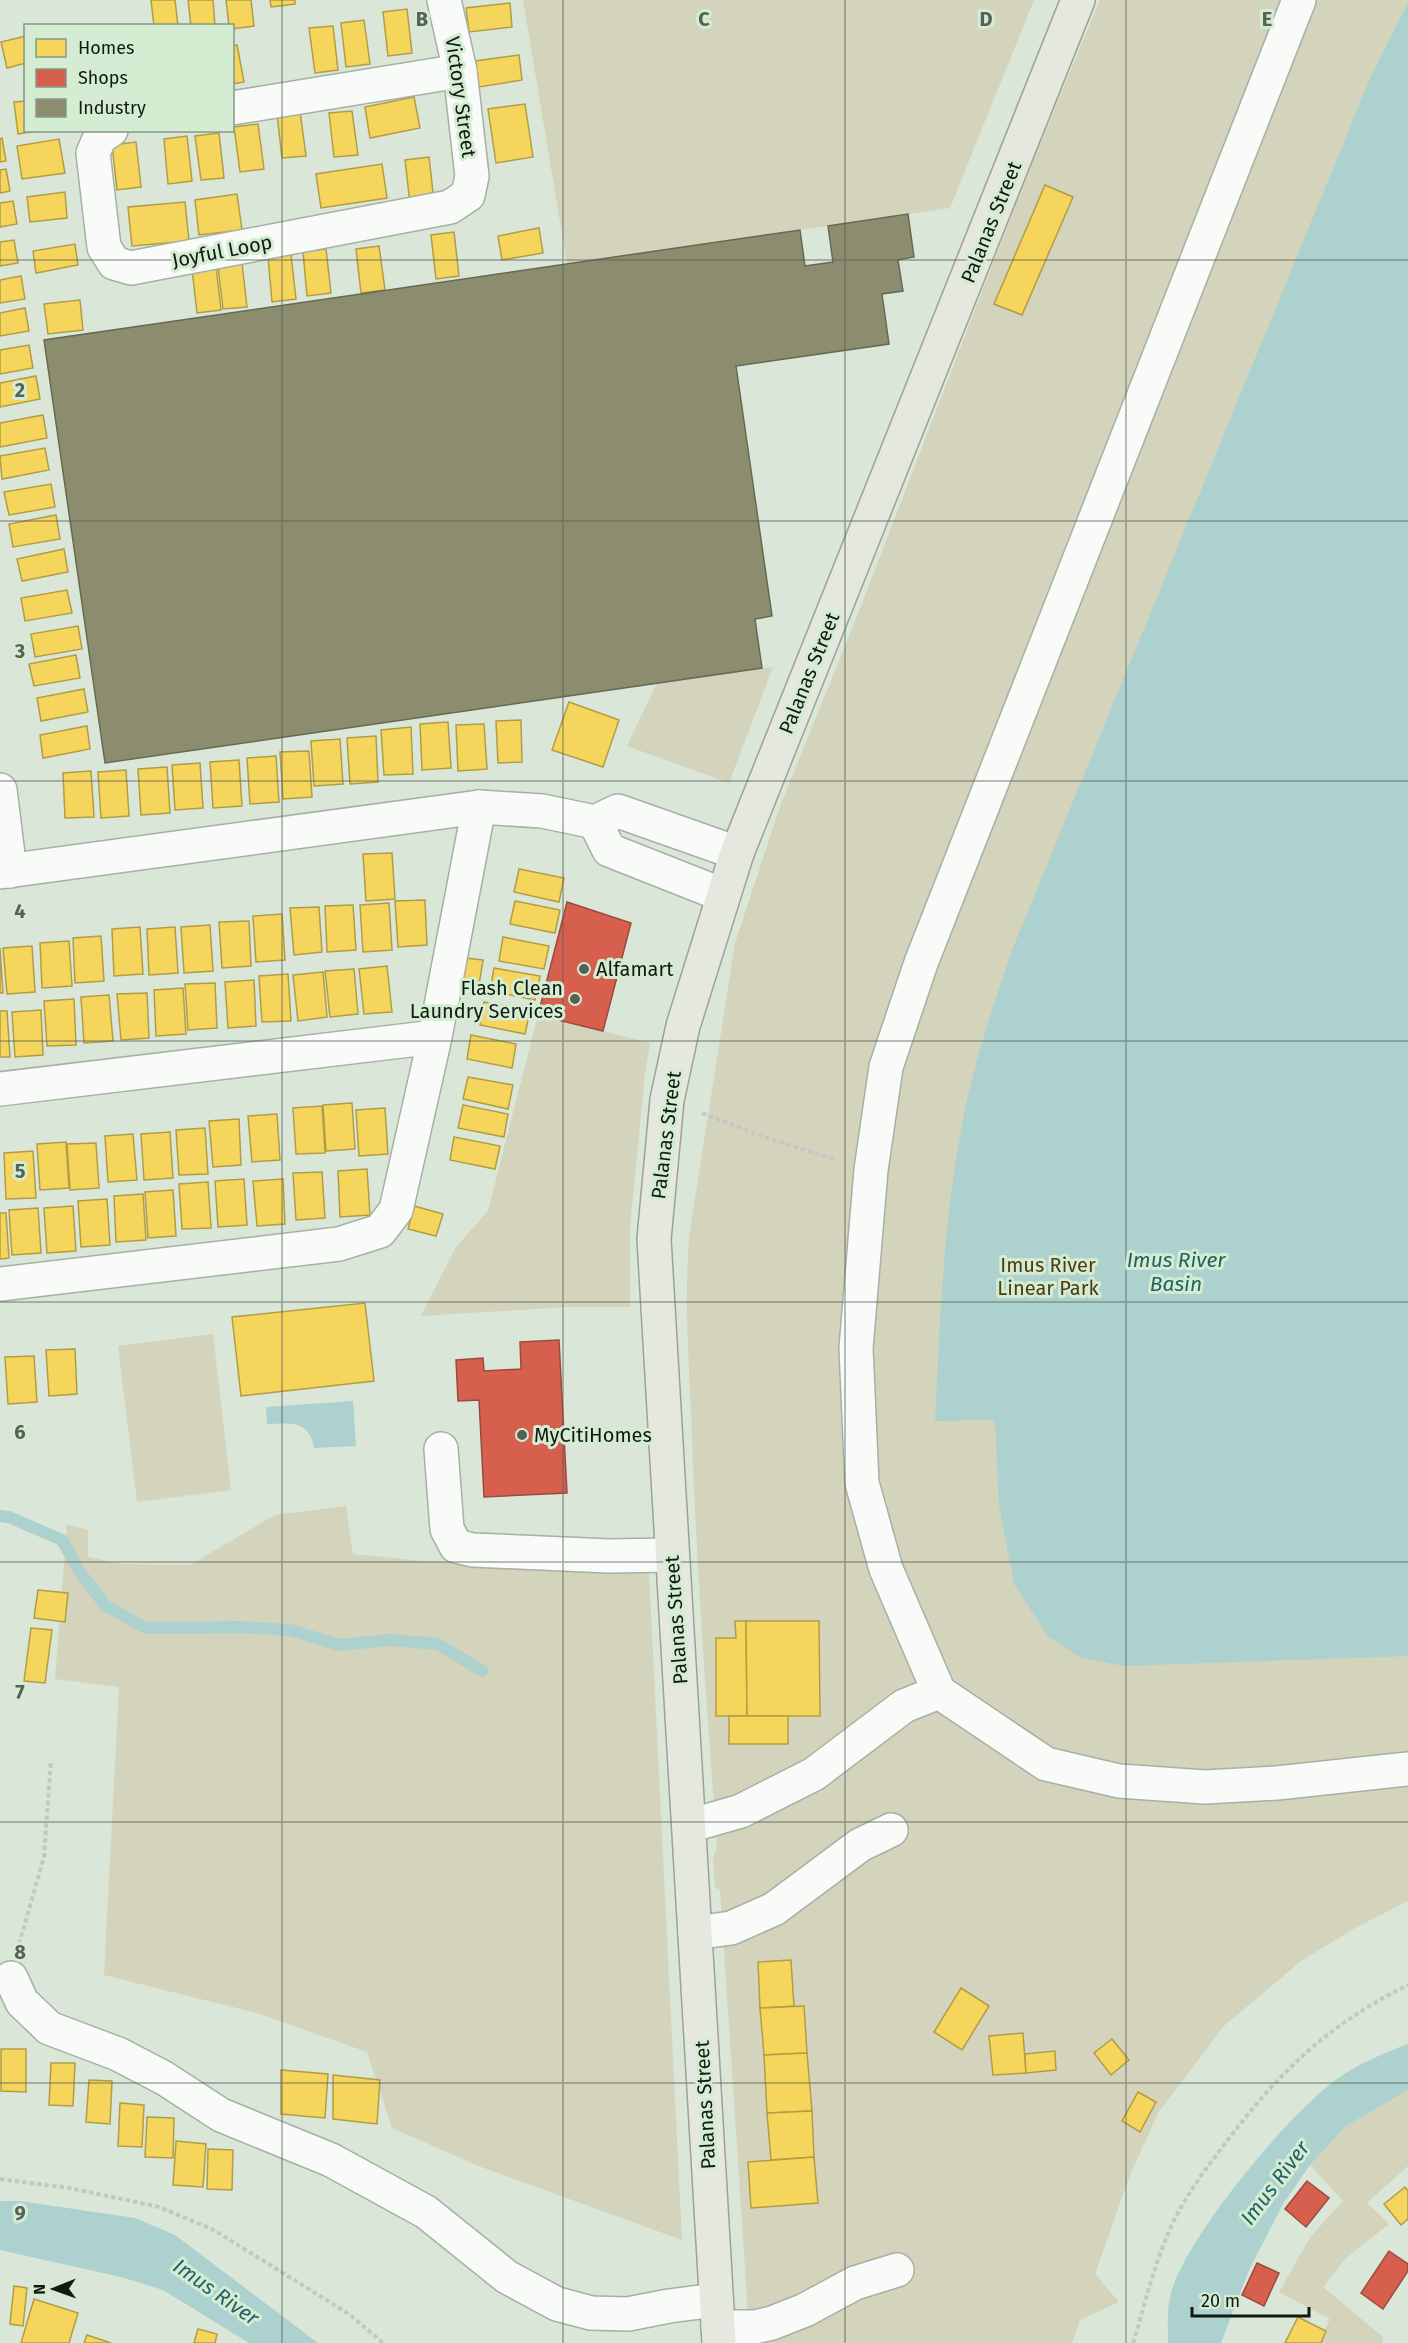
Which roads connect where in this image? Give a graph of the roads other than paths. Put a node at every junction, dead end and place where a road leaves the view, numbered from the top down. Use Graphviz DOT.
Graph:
graph roads {
  1 [pos="444,0"];
  2 [pos="1078,0"];
  3 [pos="1299,0"];
  4 [pos="460,71"];
  5 [pos="234,108"];
  6 [pos="107,132"];
  7 [pos="468,195"];
  8 [pos="0,790"];
  9 [pos="479,807"];
  10 [pos="595,822"];
  11 [pos="737,853"];
  12 [pos="5,871"];
  13 [pos="723,895"];
  14 [pos="435,1036"];
  15 [pos="0,1089"];
  16 [pos="0,1284"];
  17 [pos="441,1449"];
  18 [pos="672,1555"];
  19 [pos="939,1692"];
  20 [pos="1408,1769"];
  21 [pos="689,1826"];
  22 [pos="891,1830"];
  23 [pos="695,1933"];
  24 [pos="11,1978"];
  25 [pos="897,2270"];
  26 [pos="718,2324"];
  1 -- 4 [label="street, Victory Street"];
  2 -- 11 [label="main road, Palanas Street"];
  3 -- 19 [label="street"];
  4 -- 5 [label="street"];
  4 -- 7 [label="street, Victory Street"];
  6 -- 7 [label="street, Joyful Loop"];
  8 -- 12 [label="street"];
  9 -- 10 [label="street"];
  9 -- 12 [label="street"];
  9 -- 14 [label="street"];
  10 -- 11 [label="street"];
  10 -- 13 [label="street"];
  11 -- 13 [label="main road, Palanas Street"];
  13 -- 18 [label="main road, Palanas Street"];
  14 -- 15 [label="street"];
  14 -- 16 [label="street"];
  17 -- 18 [label="street"];
  18 -- 21 [label="main road, Palanas Street"];
  19 -- 20 [label="street"];
  19 -- 21 [label="street"];
  21 -- 23 [label="main road, Palanas Street"];
  22 -- 23 [label="street"];
  23 -- 26 [label="main road, Palanas Street"];
  24 -- 26 [label="street"];
  25 -- 26 [label="street"];
}
